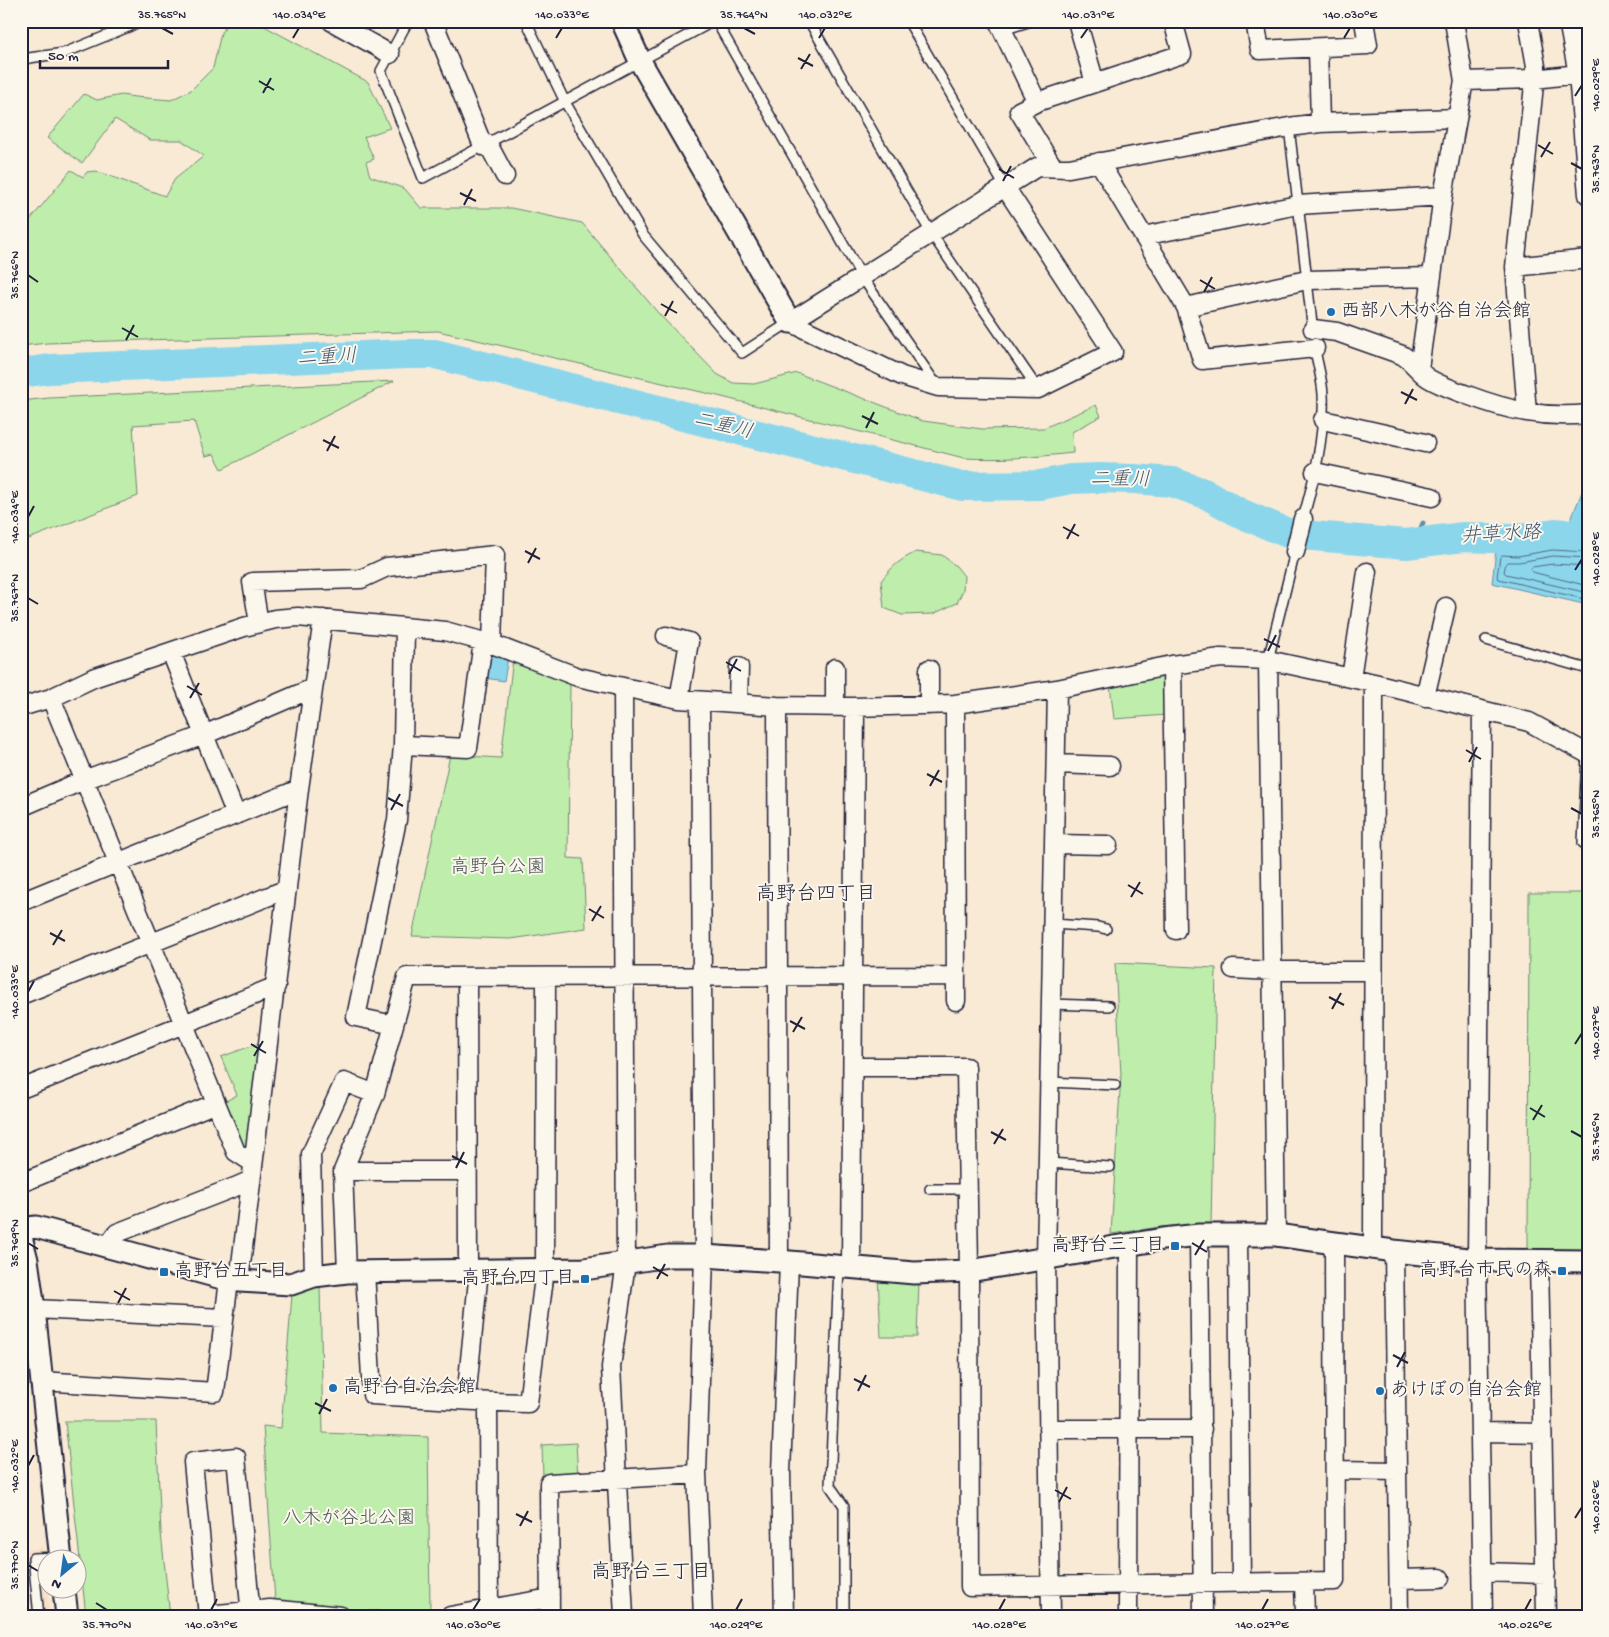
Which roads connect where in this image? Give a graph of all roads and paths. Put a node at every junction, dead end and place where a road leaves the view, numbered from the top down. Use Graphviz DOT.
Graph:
graph roads {
  1 [pos="143,21"];
  2 [pos="331,21"];
  3 [pos="408,21"];
  4 [pos="433,21"];
  5 [pos="526,21"];
  6 [pos="622,21"];
  7 [pos="715,21"];
  8 [pos="809,21"];
  9 [pos="908,21"];
  10 [pos="1031,21"];
  11 [pos="1078,21"];
  12 [pos="1173,21"];
  13 [pos="1255,21"];
  14 [pos="1364,21"];
  15 [pos="1454,21"];
  16 [pos="1528,21"];
  17 [pos="1568,21"];
  18 [pos="1001,25"];
  19 [pos="1580,39"];
  20 [pos="1318,48"];
  21 [pos="390,54"];
  22 [pos="21,61"];
  23 [pos="640,61"];
  24 [pos="1583,74"];
  25 [pos="1534,78"];
  26 [pos="1464,80"];
  27 [pos="1095,83"];
  28 [pos="565,102"];
  29 [pos="1037,102"];
  30 [pos="1456,118"];
  31 [pos="1320,123"];
  32 [pos="1289,126"];
  33 [pos="486,145"];
  34 [pos="1099,162"];
  35 [pos="1053,167"];
  36 [pos="505,176"];
  37 [pos="1005,187"];
  38 [pos="1588,195"];
  39 [pos="1443,196"];
  40 [pos="1298,205"];
  41 [pos="931,233"];
  42 [pos="1143,236"];
  43 [pos="1588,259"];
  44 [pos="1515,267"];
  45 [pos="862,277"];
  46 [pos="1432,277"];
  47 [pos="1307,280"];
  48 [pos="1186,307"];
  49 [pos="790,322"];
  50 [pos="1313,329"];
  51 [pos="1315,348"];
  52 [pos="1420,370"];
  53 [pos="938,387"];
  54 [pos="1038,389"];
  55 [pos="1527,412"];
  56 [pos="1588,414"];
  57 [pos="1323,420"];
  58 [pos="1425,442"];
  59 [pos="1315,472"];
  60 [pos="1432,497"];
  61 [pos="1303,519"];
  62 [pos="1295,552"];
  63 [pos="1367,572"];
  64 [pos="1446,607"];
  65 [pos="322,619"];
  66 [pos="259,623"];
  67 [pos="405,628"];
  68 [pos="666,636"];
  69 [pos="1486,640"];
  70 [pos="488,643"];
  71 [pos="171,652"];
  72 [pos="1268,660"];
  73 [pos="1172,665"];
  74 [pos="740,667"];
  75 [pos="835,668"];
  76 [pos="930,669"];
  77 [pos="1588,669"];
  78 [pos="1351,678"];
  79 [pos="1374,684"];
  80 [pos="623,687"];
  81 [pos="313,688"];
  82 [pos="1057,689"];
  83 [pos="1425,696"];
  84 [pos="51,698"];
  85 [pos="680,699"];
  86 [pos="700,701"];
  87 [pos="738,703"];
  88 [pos="955,704"];
  89 [pos="929,705"];
  90 [pos="777,706"];
  91 [pos="834,706"];
  92 [pos="855,706"];
  93 [pos="21,707"];
  94 [pos="1482,710"];
  95 [pos="204,735"];
  96 [pos="403,745"];
  97 [pos="1587,754"];
  98 [pos="1056,764"];
  99 [pos="1110,766"];
  100 [pos="84,780"];
  101 [pos="299,789"];
  102 [pos="21,807"];
  103 [pos="236,816"];
  104 [pos="1583,843"];
  105 [pos="1054,844"];
  106 [pos="1108,845"];
  107 [pos="118,863"];
  108 [pos="287,889"];
  109 [pos="21,902"];
  110 [pos="1053,924"];
  111 [pos="1106,929"];
  112 [pos="1176,930"];
  113 [pos="151,944"];
  114 [pos="1233,969"];
  115 [pos="1272,971"];
  116 [pos="1373,971"];
  117 [pos="702,976"];
  118 [pos="778,976"];
  119 [pos="853,976"];
  120 [pos="956,976"];
  121 [pos="467,977"];
  122 [pos="546,977"];
  123 [pos="624,977"];
  124 [pos="276,986"];
  125 [pos="21,995"];
  126 [pos="956,1001"];
  127 [pos="1051,1004"];
  128 [pos="1109,1006"];
  129 [pos="184,1024"];
  130 [pos="394,1025"];
  131 [pos="854,1067"];
  132 [pos="1050,1082"];
  133 [pos="1115,1085"];
  134 [pos="21,1089"];
  135 [pos="375,1094"];
  136 [pos="216,1103"];
  137 [pos="1048,1163"];
  138 [pos="1110,1167"];
  139 [pos="252,1171"];
  140 [pos="343,1171"];
  141 [pos="467,1171"];
  142 [pos="21,1183"];
  143 [pos="930,1189"];
  144 [pos="968,1189"];
  145 [pos="21,1229"];
  146 [pos="1200,1235"];
  147 [pos="1238,1235"];
  148 [pos="1276,1235"];
  149 [pos="21,1237"];
  150 [pos="1334,1243"];
  151 [pos="1129,1244"];
  152 [pos="107,1247"];
  153 [pos="1372,1248"];
  154 [pos="1394,1251"];
  155 [pos="704,1256"];
  156 [pos="1046,1260"];
  157 [pos="1477,1260"];
  158 [pos="1539,1260"];
  159 [pos="1588,1260"];
  160 [pos="784,1261"];
  161 [pos="626,1263"];
  162 [pos="845,1267"];
  163 [pos="474,1270"];
  164 [pos="545,1270"];
  165 [pos="356,1271"];
  166 [pos="969,1271"];
  167 [pos="314,1276"];
  168 [pos="234,1280"];
  169 [pos="34,1309"];
  170 [pos="224,1318"];
  171 [pos="42,1381"];
  172 [pos="466,1400"];
  173 [pos="488,1403"];
  174 [pos="1048,1429"];
  175 [pos="1128,1429"];
  176 [pos="1202,1429"];
  177 [pos="1480,1432"];
  178 [pos="1542,1433"];
  179 [pos="1335,1470"];
  180 [pos="1397,1471"];
  181 [pos="697,1474"];
  182 [pos="616,1479"];
  183 [pos="59,1550"];
  184 [pos="38,1558"];
  185 [pos="1482,1572"];
  186 [pos="1546,1574"];
  187 [pos="1440,1578"];
  188 [pos="1399,1579"];
  189 [pos="1304,1582"];
  190 [pos="1241,1583"];
  191 [pos="1203,1584"];
  192 [pos="1127,1585"];
  193 [pos="1051,1586"];
  194 [pos="550,1598"];
  195 [pos="65,1600"];
  196 [pos="489,1612"];
  197 [pos="251,1613"];
  198 [pos="319,1614"];
  199 [pos="39,1616"];
  200 [pos="67,1616"];
  201 [pos="208,1616"];
  202 [pos="341,1616"];
  203 [pos="450,1616"];
  204 [pos="550,1616"];
  205 [pos="624,1616"];
  206 [pos="703,1616"];
  207 [pos="784,1616"];
  208 [pos="844,1616"];
  209 [pos="1051,1616"];
  210 [pos="1128,1616"];
  211 [pos="1203,1616"];
  212 [pos="1305,1616"];
  213 [pos="1399,1616"];
  214 [pos="1483,1616"];
  215 [pos="1546,1616"];
  1 -- 22 [label="lane"];
  2 -- 21 [label="street"];
  3 -- 21 [label="lane"];
  4 -- 33 [label="street"];
  5 -- 28 [label="lane"];
  6 -- 23 [label="street"];
  7 -- 23 [label="lane"];
  7 -- 45 [label="lane"];
  8 -- 41 [label="lane"];
  9 -- 37 [label="lane"];
  10 -- 18 [label="lane"];
  11 -- 27 [label="street"];
  12 -- 27 [label="street"];
  13 -- 20 [label="street"];
  14 -- 20 [label="street"];
  15 -- 26 [label="street"];
  16 -- 25 [label="street"];
  17 -- 19 [label="street"];
  18 -- 29 [label="street"];
  19 -- 24 [label="street"];
  20 -- 31 [label="street"];
  21 -- 33 [label="lane"];
  23 -- 28 [label="lane"];
  23 -- 49 [label="street"];
  24 -- 25 [label="street"];
  24 -- 38 [label="street"];
  25 -- 26 [label="street"];
  25 -- 44 [label="street"];
  26 -- 30 [label="street"];
  27 -- 29 [label="street"];
  28 -- 33 [label="lane"];
  28 -- 49 [label="lane"];
  29 -- 35 [label="street"];
  30 -- 31 [label="street"];
  30 -- 39 [label="street"];
  31 -- 32 [label="street"];
  32 -- 34 [label="street"];
  32 -- 40 [label="lane"];
  33 -- 36 [label="street"];
  34 -- 35 [label="street"];
  34 -- 42 [label="street"];
  35 -- 37 [label="street"];
  37 -- 41 [label="street"];
  37 -- 54 [label="street"];
  39 -- 40 [label="street"];
  39 -- 46 [label="street"];
  40 -- 42 [label="street"];
  40 -- 47 [label="lane"];
  41 -- 45 [label="street"];
  41 -- 54 [label="lane"];
  42 -- 48 [label="street"];
  43 -- 44 [label="street"];
  44 -- 55 [label="street"];
  45 -- 49 [label="street"];
  45 -- 53 [label="lane"];
  46 -- 47 [label="street"];
  46 -- 52 [label="street"];
  47 -- 48 [label="street"];
  47 -- 50 [label="lane"];
  48 -- 51 [label="street"];
  49 -- 53 [label="street"];
  50 -- 51 [label="lane"];
  50 -- 52 [label="street"];
  51 -- 57 [label="lane"];
  52 -- 55 [label="street"];
  53 -- 54 [label="street"];
  55 -- 56 [label="street"];
  57 -- 58 [label="street"];
  57 -- 59 [label="lane"];
  59 -- 60 [label="street"];
  59 -- 61 [label="lane"];
  61 -- 62 [label="street"];
  62 -- 72 [label="lane"];
  63 -- 78 [label="street"];
  64 -- 83 [label="street"];
  65 -- 66 [label="street"];
  65 -- 67 [label="street"];
  65 -- 81 [label="street"];
  66 -- 70 [label="street"];
  66 -- 71 [label="street"];
  67 -- 70 [label="street"];
  67 -- 96 [label="street"];
  68 -- 85 [label="street"];
  69 -- 77 [label="lane"];
  70 -- 80 [label="street"];
  70 -- 96 [label="street"];
  71 -- 84 [label="street"];
  71 -- 95 [label="street"];
  72 -- 73 [label="street"];
  72 -- 78 [label="street"];
  72 -- 115 [label="street"];
  73 -- 82 [label="street"];
  73 -- 112 [label="street"];
  74 -- 87 [label="street"];
  75 -- 91 [label="street"];
  76 -- 89 [label="street"];
  78 -- 79 [label="street"];
  79 -- 83 [label="street"];
  79 -- 116 [label="street"];
  80 -- 85 [label="street"];
  80 -- 123 [label="street"];
  81 -- 95 [label="street"];
  81 -- 101 [label="street"];
  82 -- 88 [label="street"];
  82 -- 98 [label="street"];
  83 -- 94 [label="street"];
  84 -- 93 [label="street"];
  84 -- 100 [label="street"];
  85 -- 86 [label="street"];
  86 -- 87 [label="street"];
  86 -- 117 [label="street"];
  87 -- 90 [label="street"];
  88 -- 89 [label="street"];
  88 -- 120 [label="street"];
  89 -- 92 [label="street"];
  90 -- 91 [label="street"];
  90 -- 118 [label="street"];
  91 -- 92 [label="street"];
  92 -- 119 [label="street"];
  94 -- 97 [label="street"];
  94 -- 157 [label="street"];
  95 -- 100 [label="street"];
  95 -- 103 [label="street"];
  96 -- 130 [label="street"];
  97 -- 104 [label="lane"];
  98 -- 99 [label="street"];
  98 -- 105 [label="street"];
  100 -- 102 [label="street"];
  100 -- 107 [label="street"];
  101 -- 103 [label="street"];
  101 -- 108 [label="street"];
  103 -- 107 [label="street"];
  105 -- 106 [label="street"];
  105 -- 110 [label="street"];
  107 -- 109 [label="street"];
  107 -- 113 [label="street"];
  108 -- 113 [label="street"];
  108 -- 124 [label="street"];
  110 -- 111 [label="lane"];
  110 -- 127 [label="street"];
  113 -- 125 [label="street"];
  113 -- 129 [label="street"];
  114 -- 115 [label="street"];
  115 -- 116 [label="street"];
  115 -- 148 [label="street"];
  116 -- 153 [label="street"];
  117 -- 118 [label="street"];
  117 -- 123 [label="street"];
  117 -- 155 [label="street"];
  118 -- 119 [label="street"];
  118 -- 160 [label="street"];
  119 -- 120 [label="street"];
  119 -- 131 [label="street"];
  120 -- 126 [label="street"];
  121 -- 122 [label="street"];
  121 -- 130 [label="street"];
  121 -- 141 [label="street"];
  122 -- 123 [label="street"];
  122 -- 164 [label="street"];
  123 -- 161 [label="street"];
  124 -- 129 [label="street"];
  124 -- 139 [label="street"];
  127 -- 128 [label="lane"];
  127 -- 132 [label="street"];
  129 -- 134 [label="street"];
  129 -- 136 [label="street"];
  130 -- 135 [label="street"];
  131 -- 144 [label="street"];
  131 -- 162 [label="street"];
  132 -- 133 [label="lane"];
  132 -- 137 [label="street"];
  135 -- 140 [label="street"];
  135 -- 167 [label="street"];
  136 -- 139 [label="street"];
  136 -- 142 [label="street"];
  137 -- 138 [label="lane"];
  137 -- 156 [label="street"];
  139 -- 152 [label="street"];
  139 -- 168 [label="street"];
  140 -- 141 [label="street"];
  140 -- 165 [label="street"];
  141 -- 163 [label="street"];
  143 -- 144 [label="lane"];
  144 -- 166 [label="street"];
  145 -- 152 [label="street"];
  146 -- 147 [label="street"];
  146 -- 151 [label="street"];
  146 -- 176 [label="street"];
  147 -- 148 [label="street"];
  147 -- 190 [label="street"];
  148 -- 150 [label="street"];
  149 -- 169 [label="street"];
  150 -- 153 [label="street"];
  150 -- 179 [label="street"];
  151 -- 156 [label="street"];
  151 -- 175 [label="street"];
  152 -- 168 [label="street"];
  153 -- 154 [label="street"];
  154 -- 157 [label="street"];
  154 -- 180 [label="street"];
  155 -- 160 [label="street"];
  155 -- 161 [label="street"];
  155 -- 181 [label="street"];
  156 -- 166 [label="street"];
  156 -- 174 [label="street"];
  157 -- 158 [label="street"];
  157 -- 177 [label="street"];
  158 -- 159 [label="street"];
  158 -- 178 [label="street"];
  160 -- 162 [label="street"];
  160 -- 207 [label="street"];
  161 -- 164 [label="street"];
  161 -- 182 [label="street"];
  162 -- 166 [label="street"];
  162 -- 208 [label="lane"];
  163 -- 164 [label="street"];
  163 -- 165 [label="street"];
  163 -- 172 [label="street"];
  164 -- 173 [label="street"];
  165 -- 167 [label="street"];
  165 -- 172 [label="street"];
  166 -- 193 [label="street"];
  167 -- 168 [label="street"];
  168 -- 170 [label="street"];
  169 -- 170 [label="street"];
  169 -- 171 [label="street"];
  170 -- 171 [label="street"];
  171 -- 183 [label="street"];
  172 -- 173 [label="street"];
  173 -- 196 [label="street"];
  174 -- 175 [label="street"];
  174 -- 193 [label="street"];
  175 -- 176 [label="street"];
  175 -- 192 [label="street"];
  176 -- 191 [label="street"];
  177 -- 178 [label="street"];
  177 -- 185 [label="street"];
  178 -- 186 [label="street"];
  179 -- 180 [label="street"];
  179 -- 189 [label="street"];
  180 -- 188 [label="street"];
  181 -- 182 [label="street"];
  181 -- 206 [label="street"];
  182 -- 194 [label="street"];
  182 -- 205 [label="street"];
  184 -- 199 [label="lane"];
  185 -- 186 [label="street"];
  185 -- 214 [label="street"];
  186 -- 215 [label="street"];
  187 -- 188 [label="street"];
  188 -- 213 [label="street"];
  189 -- 190 [label="street"];
  189 -- 212 [label="street"];
  190 -- 191 [label="street"];
  191 -- 192 [label="street"];
  191 -- 211 [label="street"];
  192 -- 193 [label="street"];
  192 -- 210 [label="street"];
  193 -- 209 [label="street"];
  194 -- 196 [label="street"];
  194 -- 204 [label="street"];
  195 -- 200 [label="street"];
  196 -- 203 [label="street"];
  197 -- 198 [label="street"];
  197 -- 201 [label="street"];
  197 -- 201 [label="street"];
  198 -- 202 [label="street"];
}
